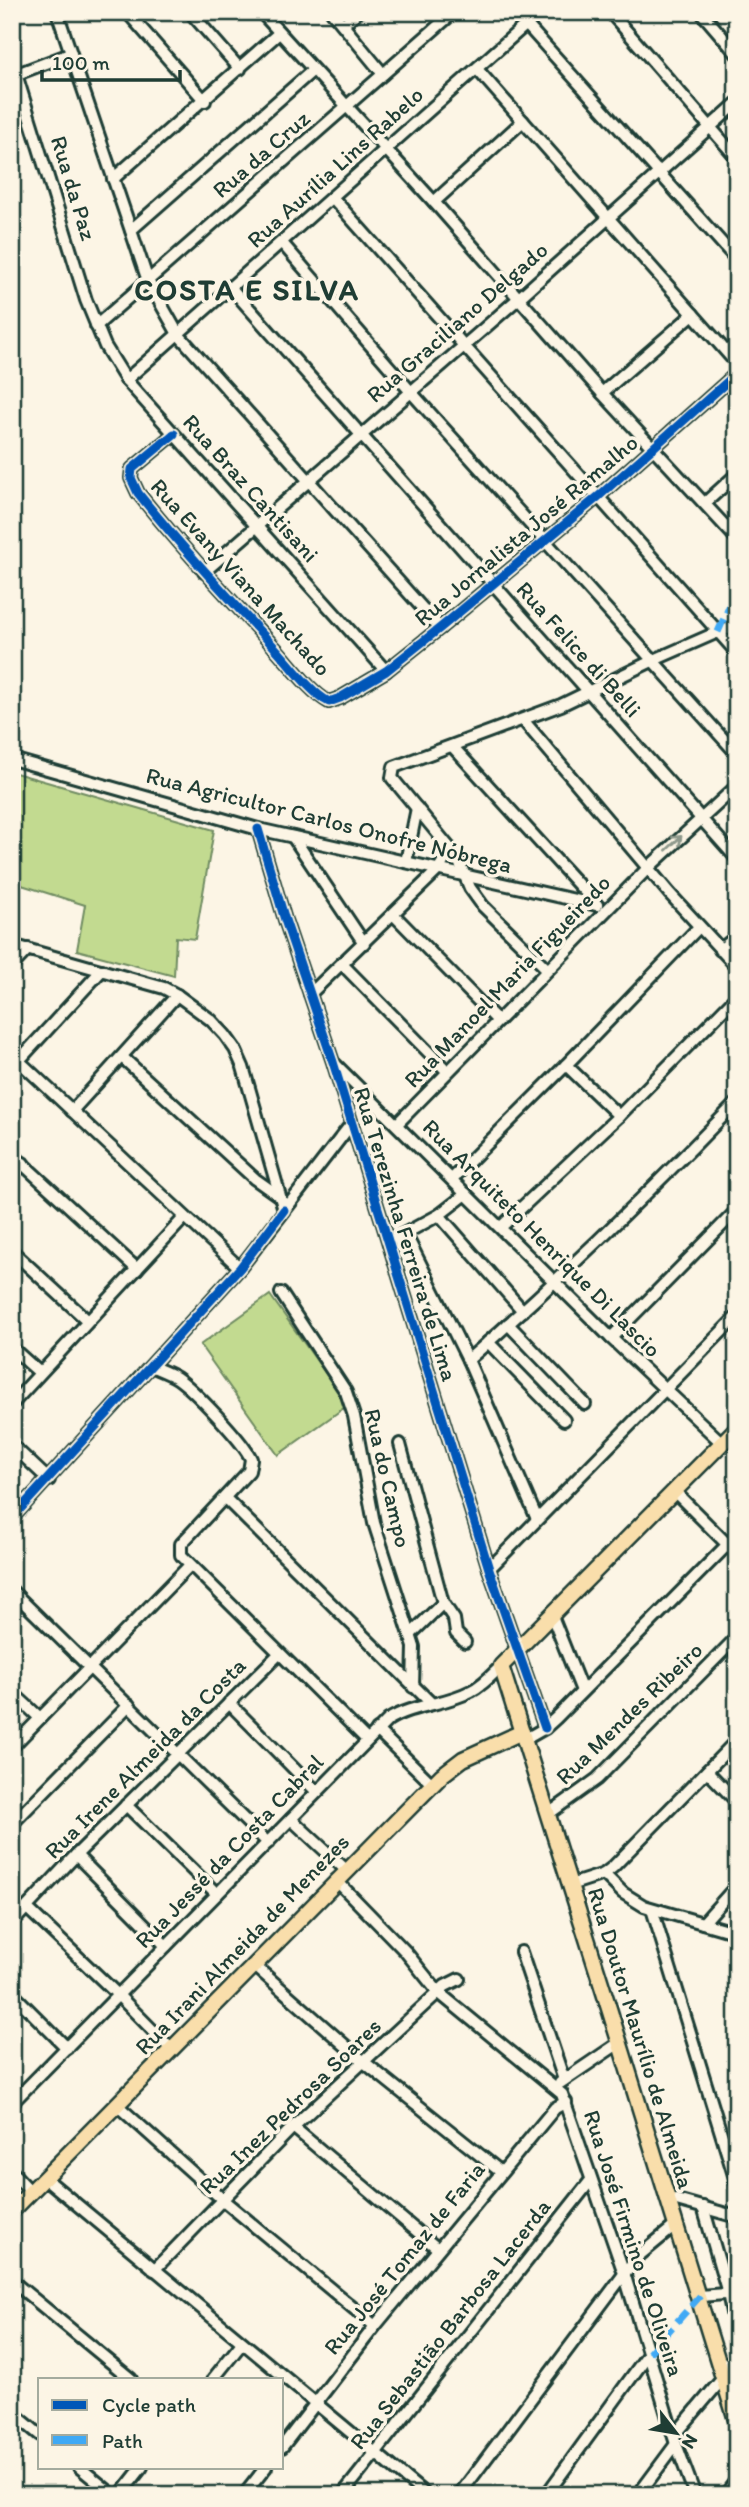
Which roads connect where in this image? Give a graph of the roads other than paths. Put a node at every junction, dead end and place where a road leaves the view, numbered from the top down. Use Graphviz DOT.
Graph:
graph roads {
  1 [pos="57,12"];
  2 [pos="127,12"];
  3 [pos="190,12"];
  4 [pos="261,12"];
  5 [pos="332,12"];
  6 [pos="358,12"];
  7 [pos="454,12"];
  8 [pos="540,12"];
  9 [pos="610,12"];
  10 [pos="701,12"];
  11 [pos="343,24"];
  12 [pos="526,24"];
  13 [pos="279,33"];
  14 [pos="69,54"];
  15 [pos="737,54"];
  16 [pos="14,68"];
  17 [pos="477,68"];
  18 [pos="240,69"];
  19 [pos="312,71"];
  20 [pos="383,74"];
  21 [pos="205,101"];
  22 [pos="737,103"];
  23 [pos="346,108"];
  24 [pos="523,121"];
  25 [pos="710,128"];
  26 [pos="384,149"];
  27 [pos="737,158"];
  28 [pos="660,172"];
  29 [pos="113,180"];
  30 [pos="332,197"];
  31 [pos="434,202"];
  32 [pos="609,218"];
  33 [pos="131,230"];
  34 [pos="282,243"];
  35 [pos="737,260"];
  36 [pos="148,281"];
  37 [pos="231,288"];
  38 [pos="519,298"];
  39 [pos="693,314"];
  40 [pos="96,326"];
  41 [pos="178,334"];
  42 [pos="464,345"];
  43 [pos="737,364"];
  44 [pos="737,373"];
  45 [pos="126,380"];
  46 [pos="411,391"];
  47 [pos="603,393"];
  48 [pos="174,434"];
  49 [pos="361,435"];
  50 [pos="653,448"];
  51 [pos="737,474"];
  52 [pos="309,481"];
  53 [pos="599,496"];
  54 [pos="705,503"];
  55 [pos="257,526"];
  56 [pos="737,539"];
  57 [pos="544,541"];
  58 [pos="204,572"];
  59 [pos="493,584"];
  60 [pos="737,626"];
  61 [pos="440,628"];
  62 [pos="718,632"];
  63 [pos="737,653"];
  64 [pos="653,660"];
  65 [pos="386,671"];
  66 [pos="589,691"];
  67 [pos="329,702"];
  68 [pos="523,720"];
  69 [pos="453,747"];
  70 [pos="737,754"];
  71 [pos="12,759"];
  72 [pos="737,786"];
  73 [pos="417,808"];
  74 [pos="701,818"];
  75 [pos="258,829"];
  76 [pos="293,837"];
  77 [pos="451,849"];
  78 [pos="737,859"];
  79 [pos="406,862"];
  80 [pos="648,868"];
  81 [pos="438,870"];
  82 [pos="466,877"];
  83 [pos="600,909"];
  84 [pos="394,915"];
  85 [pos="699,927"];
  86 [pos="737,936"];
  87 [pos="364,943"];
  88 [pos="12,944"];
  89 [pos="28,949"];
  90 [pos="720,950"];
  91 [pos="342,964"];
  92 [pos="12,966"];
  93 [pos="737,967"];
  94 [pos="547,969"];
  95 [pos="102,970"];
  96 [pos="177,995"];
  97 [pos="310,995"];
  98 [pos="737,996"];
  99 [pos="498,1021"];
  100 [pos="122,1057"];
  101 [pos="333,1062"];
  102 [pos="16,1065"];
  103 [pos="566,1065"];
  104 [pos="447,1071"];
  105 [pos="737,1102"];
  106 [pos="72,1111"];
  107 [pos="619,1116"];
  108 [pos="352,1123"];
  109 [pos="397,1124"];
  110 [pos="12,1154"];
  111 [pos="23,1163"];
  112 [pos="12,1175"];
  113 [pos="452,1179"];
  114 [pos="466,1194"];
  115 [pos="279,1196"];
  116 [pos="284,1210"];
  117 [pos="737,1210"];
  118 [pos="439,1215"];
  119 [pos="184,1218"];
  120 [pos="501,1227"];
  121 [pos="406,1235"];
  122 [pos="389,1242"];
  123 [pos="12,1251"];
  124 [pos="240,1268"];
  125 [pos="137,1269"];
  126 [pos="557,1282"];
  127 [pos="281,1293"];
  128 [pos="523,1311"];
  129 [pos="737,1316"];
  130 [pos="89,1321"];
  131 [pos="508,1324"];
  132 [pos="611,1338"];
  133 [pos="488,1342"];
  134 [pos="12,1348"];
  135 [pos="468,1360"];
  136 [pos="151,1366"];
  137 [pos="40,1373"];
  138 [pos="665,1389"];
  139 [pos="12,1404"];
  140 [pos="585,1404"];
  141 [pos="564,1420"];
  142 [pos="737,1428"];
  143 [pos="722,1443"];
  144 [pos="400,1444"];
  145 [pos="12,1445"];
  146 [pos="49,1480"];
  147 [pos="674,1491"];
  148 [pos="225,1498"];
  149 [pos="12,1518"];
  150 [pos="537,1519"];
  151 [pos="737,1535"];
  152 [pos="727,1544"];
  153 [pos="737,1554"];
  154 [pos="190,1566"];
  155 [pos="489,1569"];
  156 [pos="12,1591"];
  157 [pos="443,1603"];
  158 [pos="552,1616"];
  159 [pos="411,1634"];
  160 [pos="737,1637"];
  161 [pos="465,1642"];
  162 [pos="519,1649"];
  163 [pos="279,1654"];
  164 [pos="90,1666"];
  165 [pos="501,1666"];
  166 [pos="413,1687"];
  167 [pos="582,1691"];
  168 [pos="12,1692"];
  169 [pos="229,1703"];
  170 [pos="431,1703"];
  171 [pos="129,1705"];
  172 [pos="40,1718"];
  173 [pos="545,1728"];
  174 [pos="377,1730"];
  175 [pos="523,1736"];
  176 [pos="366,1739"];
  177 [pos="737,1740"];
  178 [pos="12,1747"];
  179 [pos="180,1755"];
  180 [pos="707,1771"];
  181 [pos="432,1784"];
  182 [pos="317,1792"];
  183 [pos="737,1802"];
  184 [pos="126,1805"];
  185 [pos="547,1815"];
  186 [pos="291,1819"];
  187 [pos="12,1824"];
  188 [pos="268,1843"];
  189 [pos="76,1855"];
  190 [pos="604,1874"];
  191 [pos="341,1875"];
  192 [pos="570,1885"];
  193 [pos="737,1885"];
  194 [pos="217,1895"];
  195 [pos="26,1908"];
  196 [pos="652,1909"];
  197 [pos="12,1923"];
  198 [pos="703,1923"];
  199 [pos="737,1933"];
  200 [pos="166,1946"];
  201 [pos="521,1952"];
  202 [pos="255,1966"];
  203 [pos="459,1979"];
  204 [pos="438,1992"];
  205 [pos="12,1993"];
  206 [pos="118,1995"];
  207 [pos="619,2043"];
  208 [pos="67,2048"];
  209 [pos="172,2050"];
  210 [pos="365,2062"];
  211 [pos="560,2083"];
  212 [pos="13,2100"];
  213 [pos="566,2102"];
  214 [pos="117,2105"];
  215 [pos="293,2127"];
  216 [pos="12,2172"];
  217 [pos="501,2172"];
  218 [pos="45,2178"];
  219 [pos="591,2180"];
  220 [pos="737,2185"];
  221 [pos="31,2192"];
  222 [pos="666,2197"];
  223 [pos="223,2200"];
  224 [pos="703,2207"];
  225 [pos="12,2211"];
  226 [pos="737,2217"];
  227 [pos="676,2225"];
  228 [pos="438,2249"];
  229 [pos="154,2270"];
  230 [pos="624,2273"];
  231 [pos="12,2281"];
  232 [pos="732,2293"];
  233 [pos="700,2296"];
  234 [pos="375,2326"];
  235 [pos="737,2337"];
  236 [pos="242,2343"];
  237 [pos="649,2353"];
  238 [pos="719,2361"];
  239 [pos="737,2368"];
  240 [pos="130,2378"];
  241 [pos="214,2378"];
  242 [pos="284,2378"];
  243 [pos="284,2378"];
  244 [pos="723,2378"];
  245 [pos="315,2404"];
  246 [pos="12,2412"];
  247 [pos="737,2423"];
  248 [pos="38,2433"];
  249 [pos="675,2440"];
  250 [pos="284,2444"];
  251 [pos="374,2453"];
  252 [pos="80,2468"];
  253 [pos="141,2468"];
  254 [pos="265,2468"];
  255 [pos="737,2479"];
  256 [pos="113,2495"];
  257 [pos="120,2495"];
  258 [pos="244,2495"];
  259 [pos="342,2495"];
  260 [pos="426,2495"];
  261 [pos="460,2495"];
  262 [pos="547,2495"];
  263 [pos="638,2495"];
  264 [pos="695,2495"];
  265 [pos="725,2495"];
  1 -- 14 [label="street"];
  2 -- 21 [label="street"];
  3 -- 18 [label="street"];
  4 -- 13 [label="street"];
  5 -- 11 [label="street"];
  6 -- 11 [label="street"];
  7 -- 20 [label="street, Rua da Cruz"];
  8 -- 12 [label="street, Rua Aurília Lins Rabelo"];
  9 -- 25 [label="street"];
  10 -- 15 [label="street"];
  11 -- 20 [label="street"];
  12 -- 17 [label="street, Rua Aurília Lins Rabelo"];
  12 -- 28 [label="street"];
  13 -- 18 [label="street"];
  13 -- 19 [label="street"];
  14 -- 16 [label="street"];
  14 -- 29 [label="street"];
  16 -- 40 [label="street, Rua da Paz"];
  17 -- 24 [label="street"];
  17 -- 26 [label="street, Rua Aurília Lins Rabelo"];
  18 -- 21 [label="street"];
  19 -- 23 [label="street"];
  19 -- 33 [label="street"];
  20 -- 23 [label="street, Rua da Cruz"];
  21 -- 29 [label="street"];
  22 -- 25 [label="street, Rua Graciliano Delgado"];
  23 -- 26 [label="street"];
  23 -- 36 [label="street, Rua da Cruz"];
  24 -- 31 [label="street"];
  24 -- 32 [label="street"];
  25 -- 27 [label="street"];
  25 -- 28 [label="street, Rua Graciliano Delgado"];
  26 -- 30 [label="street, Rua Aurília Lins Rabelo"];
  26 -- 31 [label="street"];
  28 -- 32 [label="street, Rua Graciliano Delgado"];
  28 -- 35 [label="street"];
  29 -- 33 [label="street"];
  30 -- 34 [label="street, Rua Aurília Lins Rabelo"];
  30 -- 42 [label="street"];
  31 -- 38 [label="street"];
  32 -- 38 [label="street, Rua Graciliano Delgado"];
  32 -- 39 [label="street"];
  33 -- 36 [label="street"];
  34 -- 37 [label="street, Rua Aurília Lins Rabelo"];
  34 -- 46 [label="street"];
  36 -- 40 [label="street, Rua da Cruz"];
  36 -- 41 [label="street"];
  37 -- 41 [label="street, Rua Aurília Lins Rabelo"];
  37 -- 49 [label="street, Rua Felice di Belli"];
  38 -- 42 [label="street, Rua Graciliano Delgado"];
  38 -- 47 [label="street"];
  39 -- 43 [label="street"];
  39 -- 47 [label="street"];
  40 -- 45 [label="street, Rua Braz Cantisani"];
  41 -- 45 [label="street, Rua Aurília Lins Rabelo"];
  41 -- 52 [label="street"];
  42 -- 46 [label="street, Rua Graciliano Delgado"];
  42 -- 53 [label="street"];
  44 -- 50 [label="street, Rua Jornalista José Ramalho"];
  45 -- 48 [label="street, Rua Braz Cantisani"];
  46 -- 49 [label="street, Rua Graciliano Delgado"];
  46 -- 57 [label="street"];
  47 -- 50 [label="street"];
  48 -- 55 [label="street, Rua Braz Cantisani"];
  48 -- 58 [label="street, Rua Evany Viana Machado"];
  49 -- 52 [label="street, Rua Graciliano Delgado"];
  49 -- 59 [label="street, Rua Felice di Belli"];
  50 -- 53 [label="street, Rua Jornalista José Ramalho"];
  50 -- 54 [label="street"];
  51 -- 54 [label="street"];
  52 -- 55 [label="street, Rua Graciliano Delgado"];
  52 -- 61 [label="street"];
  53 -- 57 [label="street, Rua Jornalista José Ramalho"];
  53 -- 62 [label="street"];
  54 -- 56 [label="street"];
  55 -- 58 [label="street, Rua Graciliano Delgado"];
  55 -- 65 [label="street, Rua Braz Cantisani"];
  57 -- 59 [label="street, Rua Jornalista José Ramalho"];
  57 -- 64 [label="street"];
  58 -- 67 [label="street, Rua Evany Viana Machado"];
  59 -- 61 [label="street, Rua Jornalista José Ramalho"];
  59 -- 66 [label="street, Rua Felice di Belli"];
  60 -- 62 [label="street"];
  61 -- 65 [label="street, Rua Jornalista José Ramalho"];
  62 -- 63 [label="street"];
  62 -- 64 [label="street"];
  64 -- 66 [label="street"];
  64 -- 70 [label="street"];
  65 -- 67 [label="street, Rua Jornalista José Ramalho"];
  66 -- 68 [label="street"];
  66 -- 74 [label="street, Rua Felice di Belli"];
  68 -- 69 [label="street"];
  68 -- 80 [label="street"];
  69 -- 73 [label="street"];
  69 -- 83 [label="street"];
  71 -- 75 [label="street, Rua Agricultor Carlos Onofre Nóbrega"];
  72 -- 74 [label="street, Rua Manoel Maria Figueiredo"];
  73 -- 77 [label="street"];
  73 -- 79 [label="street"];
  74 -- 78 [label="street, Rua Felice di Belli"];
  80 -- 74 [label="street, Rua Manoel Maria Figueiredo, one-way"];
  75 -- 76 [label="street, Rua Agricultor Carlos Onofre Nóbrega"];
  75 -- 97 [label="street, Rua Terezinha Ferreira de Lima"];
  76 -- 79 [label="street, Rua Agricultor Carlos Onofre Nóbrega"];
  76 -- 87 [label="street"];
  77 -- 81 [label="street"];
  77 -- 82 [label="street"];
  79 -- 81 [label="street, Rua Agricultor Carlos Onofre Nóbrega"];
  80 -- 83 [label="street, Rua Manoel Maria Figueiredo"];
  80 -- 85 [label="street"];
  81 -- 82 [label="street, Rua Agricultor Carlos Onofre Nóbrega"];
  81 -- 84 [label="street"];
  82 -- 83 [label="street, Rua Agricultor Carlos Onofre Nóbrega"];
  82 -- 94 [label="street"];
  83 -- 94 [label="street, Rua Manoel Maria Figueiredo"];
  84 -- 87 [label="street"];
  84 -- 99 [label="street"];
  85 -- 90 [label="street"];
  85 -- 103 [label="street"];
  86 -- 90 [label="street"];
  87 -- 91 [label="street"];
  88 -- 89 [label="street"];
  89 -- 92 [label="street"];
  89 -- 95 [label="street"];
  90 -- 93 [label="street"];
  91 -- 97 [label="street"];
  91 -- 104 [label="street"];
  94 -- 99 [label="street, Rua Manoel Maria Figueiredo"];
  95 -- 96 [label="street"];
  95 -- 102 [label="street"];
  96 -- 100 [label="street"];
  96 -- 115 [label="street"];
  97 -- 101 [label="street, Rua Terezinha Ferreira de Lima"];
  98 -- 107 [label="street"];
  99 -- 104 [label="street, Rua Manoel Maria Figueiredo"];
  100 -- 106 [label="street"];
  100 -- 115 [label="street"];
  101 -- 108 [label="street, Rua Terezinha Ferreira de Lima"];
  101 -- 109 [label="street, Rua Arquiteto Henrique Di Lascio"];
  102 -- 106 [label="street"];
  103 -- 107 [label="street"];
  103 -- 113 [label="street"];
  104 -- 109 [label="street, Rua Manoel Maria Figueiredo"];
  105 -- 126 [label="street"];
  106 -- 119 [label="street"];
  107 -- 120 [label="street"];
  108 -- 116 [label="street"];
  108 -- 122 [label="street, Rua Terezinha Ferreira de Lima"];
  109 -- 113 [label="street, Rua Arquiteto Henrique Di Lascio"];
  110 -- 111 [label="street"];
  111 -- 112 [label="street"];
  111 -- 125 [label="street"];
  113 -- 114 [label="street, Rua Arquiteto Henrique Di Lascio"];
  114 -- 118 [label="street"];
  114 -- 120 [label="street, Rua Arquiteto Henrique Di Lascio"];
  115 -- 116 [label="street"];
  116 -- 124 [label="street"];
  117 -- 132 [label="street"];
  118 -- 121 [label="street"];
  118 -- 128 [label="street"];
  119 -- 124 [label="street"];
  119 -- 125 [label="street"];
  120 -- 126 [label="street, Rua Arquiteto Henrique Di Lascio"];
  121 -- 122 [label="street"];
  121 -- 135 [label="street, Rua Terezinha Ferreira de Lima"];
  122 -- 155 [label="street, Rua Terezinha Ferreira de Lima"];
  123 -- 130 [label="street"];
  124 -- 136 [label="street"];
  125 -- 130 [label="street"];
  126 -- 128 [label="street"];
  126 -- 132 [label="street, Rua Arquiteto Henrique Di Lascio"];
  127 -- 159 [label="street, Rua do Campo"];
  128 -- 131 [label="street"];
  129 -- 138 [label="street"];
  130 -- 137 [label="street"];
  131 -- 133 [label="street"];
  131 -- 140 [label="street"];
  132 -- 138 [label="street, Rua Arquiteto Henrique Di Lascio"];
  133 -- 135 [label="street"];
  133 -- 141 [label="street"];
  134 -- 137 [label="street"];
  135 -- 150 [label="street, Rua Terezinha Ferreira de Lima"];
  136 -- 146 [label="street"];
  136 -- 148 [label="street"];
  137 -- 139 [label="street"];
  138 -- 143 [label="street, Rua Arquiteto Henrique Di Lascio"];
  138 -- 150 [label="street"];
  142 -- 143 [label="main road"];
  143 -- 147 [label="main road"];
  144 -- 157 [label="street"];
  145 -- 146 [label="street"];
  146 -- 149 [label="street"];
  147 -- 152 [label="street"];
  147 -- 158 [label="main road"];
  148 -- 154 [label="street"];
  148 -- 166 [label="street"];
  150 -- 155 [label="street"];
  151 -- 152 [label="street"];
  152 -- 153 [label="street"];
  152 -- 167 [label="street"];
  154 -- 163 [label="street"];
  154 -- 164 [label="street"];
  155 -- 162 [label="street, Rua Terezinha Ferreira de Lima"];
  156 -- 164 [label="street"];
  157 -- 159 [label="street"];
  157 -- 161 [label="street"];
  158 -- 162 [label="main road"];
  158 -- 167 [label="street"];
  159 -- 166 [label="street, Rua do Campo"];
  160 -- 185 [label="street, Rua Mendes Ribeiro"];
  162 -- 165 [label="main road"];
  162 -- 173 [label="street, Rua Terezinha Ferreira de Lima"];
  163 -- 169 [label="street, Rua Irene Almeida da Costa"];
  163 -- 176 [label="street"];
  164 -- 171 [label="street"];
  164 -- 172 [label="street"];
  165 -- 170 [label="street, Rua Jessé da Costa Cabral"];
  165 -- 175 [label="main road, Rua Doutor Maurílio de Almeida"];
  166 -- 170 [label="street"];
  167 -- 173 [label="street"];
  168 -- 172 [label="street"];
  169 -- 179 [label="street, Rua Irene Almeida da Costa"];
  169 -- 182 [label="street"];
  170 -- 174 [label="street, Rua Jessé da Costa Cabral"];
  171 -- 179 [label="street"];
  171 -- 187 [label="street"];
  172 -- 178 [label="street"];
  173 -- 175 [label="street"];
  174 -- 176 [label="street, Rua Jessé da Costa Cabral"];
  174 -- 181 [label="street"];
  175 -- 181 [label="main road, Rua Irani Almeida de Menezes"];
  175 -- 185 [label="main road, Rua Doutor Maurílio de Almeida"];
  176 -- 182 [label="street, Rua Jessé da Costa Cabral"];
  177 -- 180 [label="street"];
  179 -- 184 [label="street, Rua Irene Almeida da Costa"];
  179 -- 188 [label="street"];
  180 -- 183 [label="street"];
  180 -- 190 [label="street"];
  181 -- 191 [label="main road, Rua Irani Almeida de Menezes"];
  182 -- 186 [label="street, Rua Jessé da Costa Cabral"];
  184 -- 189 [label="street, Rua Irene Almeida da Costa"];
  184 -- 194 [label="street"];
  185 -- 192 [label="main road, Rua Doutor Maurílio de Almeida"];
  186 -- 188 [label="street, Rua Jessé da Costa Cabral"];
  186 -- 191 [label="street"];
  188 -- 194 [label="street, Rua Jessé da Costa Cabral"];
  189 -- 195 [label="street, Rua Irene Almeida da Costa"];
  189 -- 200 [label="street"];
  190 -- 192 [label="street"];
  190 -- 196 [label="street"];
  191 -- 202 [label="main road, Rua Irani Almeida de Menezes"];
  191 -- 204 [label="street"];
  192 -- 207 [label="main road, Rua Doutor Maurílio de Almeida"];
  193 -- 198 [label="street"];
  194 -- 200 [label="street, Rua Jessé da Costa Cabral"];
  195 -- 197 [label="street, Rua Irene Almeida da Costa"];
  195 -- 206 [label="street"];
  196 -- 198 [label="street"];
  196 -- 220 [label="street"];
  198 -- 199 [label="street"];
  200 -- 206 [label="street, Rua Jessé da Costa Cabral"];
  201 -- 211 [label="street, Rua José Firmino de Oliveira"];
  202 -- 209 [label="main road, Rua Irani Almeida de Menezes"];
  202 -- 210 [label="street"];
  203 -- 204 [label="street, Rua Inez Pedrosa Soares"];
  204 -- 210 [label="street, Rua Inez Pedrosa Soares"];
  204 -- 211 [label="street"];
  205 -- 208 [label="street"];
  206 -- 208 [label="street, Rua Jessé da Costa Cabral"];
  206 -- 209 [label="street"];
  207 -- 211 [label="street"];
  207 -- 222 [label="main road, Rua Doutor Maurílio de Almeida"];
  208 -- 212 [label="street, Rua Jessé da Costa Cabral"];
  209 -- 214 [label="main road, Rua Irani Almeida de Menezes"];
  210 -- 215 [label="street, Rua Inez Pedrosa Soares"];
  210 -- 217 [label="street"];
  211 -- 213 [label="street, Rua José Firmino de Oliveira"];
  213 -- 217 [label="street, Rua José Tomaz de Faria"];
  213 -- 219 [label="street, Rua José Firmino de Oliveira"];
  214 -- 218 [label="main road, Rua Irani Almeida de Menezes"];
  214 -- 223 [label="street"];
  215 -- 223 [label="street, Rua Inez Pedrosa Soares"];
  215 -- 228 [label="street"];
  216 -- 221 [label="street"];
  217 -- 228 [label="street, Rua José Tomaz de Faria"];
  218 -- 221 [label="main road, Rua Irani Almeida de Menezes"];
  218 -- 229 [label="street"];
  219 -- 230 [label="street, Rua José Firmino de Oliveira"];
  219 -- 251 [label="street, Rua Sebastião Barbosa Lacerda"];
  221 -- 225 [label="main road, Rua Irani Almeida de Menezes"];
  222 -- 224 [label="street"];
  222 -- 227 [label="main road, Rua Doutor Maurílio de Almeida"];
  223 -- 229 [label="street, Rua Inez Pedrosa Soares"];
  223 -- 234 [label="street"];
  224 -- 226 [label="street"];
  224 -- 232 [label="street"];
  227 -- 230 [label="street"];
  227 -- 233 [label="main road, Rua Doutor Maurílio de Almeida"];
  228 -- 234 [label="street, Rua José Tomaz de Faria"];
  229 -- 236 [label="street"];
  230 -- 237 [label="street, Rua José Firmino de Oliveira"];
  230 -- 261 [label="street"];
  231 -- 240 [label="street"];
  232 -- 233 [label="street"];
  232 -- 235 [label="street"];
  233 -- 238 [label="main road, Rua Doutor Maurílio de Almeida"];
  234 -- 245 [label="street, Rua José Tomaz de Faria"];
  236 -- 241 [label="street"];
  236 -- 242 [label="street"];
  237 -- 249 [label="street, Rua José Firmino de Oliveira"];
  237 -- 262 [label="street"];
  238 -- 239 [label="street"];
  238 -- 244 [label="main road, Rua Doutor Maurílio de Almeida"];
  243 -- 245 [label="street"];
  244 -- 247 [label="main road, Rua Doutor Maurílio de Almeida"];
  244 -- 249 [label="street"];
  245 -- 250 [label="street, Rua José Tomaz de Faria"];
  245 -- 251 [label="street"];
  246 -- 248 [label="street"];
  249 -- 263 [label="street"];
  249 -- 264 [label="street, Rua José Firmino de Oliveira"];
  251 -- 259 [label="street, Rua Sebastião Barbosa Lacerda"];
  251 -- 260 [label="street"];
  252 -- 256 [label="street"];
  253 -- 257 [label="street"];
  254 -- 258 [label="street"];
  255 -- 265 [label="street"];
}
